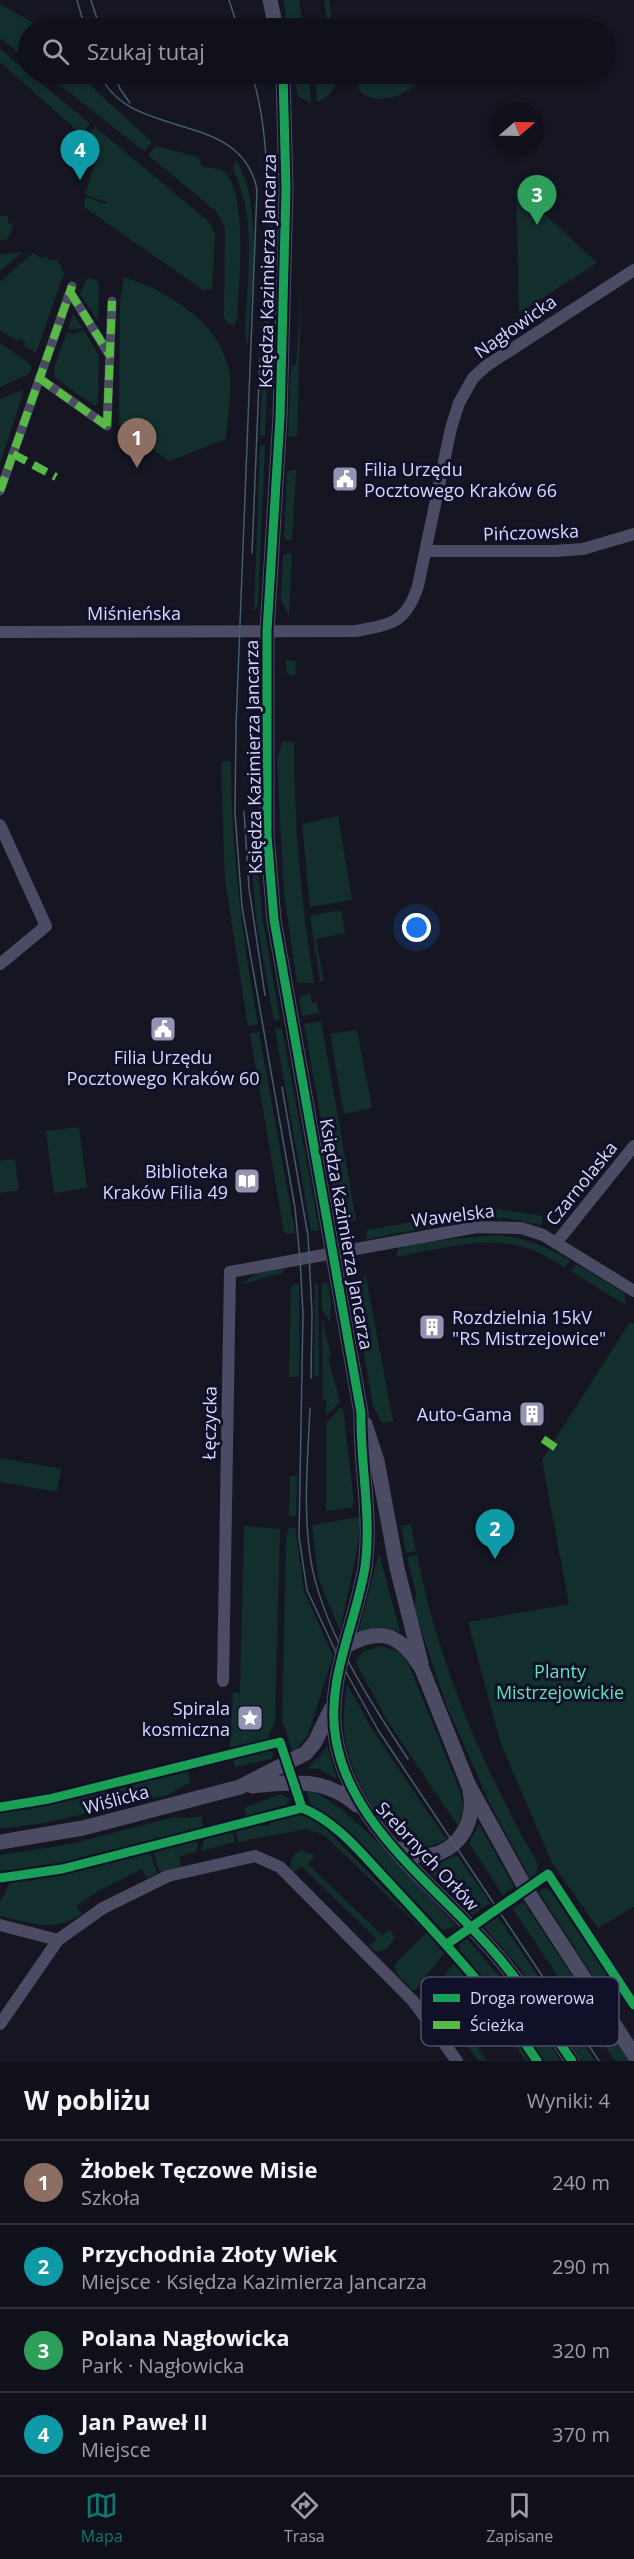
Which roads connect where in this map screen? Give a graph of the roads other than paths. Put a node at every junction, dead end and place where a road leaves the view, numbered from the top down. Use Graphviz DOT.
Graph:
graph roads {
  1 [pos="270,0"];
  2 [pos="274,18"];
  3 [pos="284,84"];
  4 [pos="634,270"];
  5 [pos="112,300"];
  6 [pos="111,357"];
  7 [pos="39,378"];
  8 [pos="0,491"];
  9 [pos="634,534"];
  10 [pos="427,551"];
  11 [pos="267,631"];
  12 [pos="0,632"];
  13 [pos="0,825"];
  14 [pos="0,964"];
  15 [pos="634,1146"];
  16 [pos="556,1243"];
  17 [pos="334,1253"];
  18 [pos="634,1291"];
  19 [pos="361,1413"];
  20 [pos="346,1646"];
  21 [pos="422,1669"];
  22 [pos="223,1681"];
  23 [pos="334,1698"];
  24 [pos="468,1784"];
  25 [pos="240,1787"];
  26 [pos="363,1811"];
  27 [pos="0,1842"];
  28 [pos="393,1844"];
  29 [pos="0,1925"];
  30 [pos="58,1940"];
  31 [pos="512,1977"];
  32 [pos="583,1977"];
  33 [pos="421,2012"];
  34 [pos="0,2024"];
  35 [pos="619,2032"];
  36 [pos="446,2046"];
  37 [pos="561,2046"];
  38 [pos="634,2055"];
  39 [pos="457,2061"];
  40 [pos="572,2061"];
  1 -- 2 [label="street"];
  3 -- 11 [label="street, Księdza Kazimierza Jancarza"];
  4 -- 10 [label="street, Nagłowicka"];
  5 -- 6 [label="street"];
  6 -- 7 [label="street"];
  6 -- 7 [label="street"];
  7 -- 8 [label="street"];
  9 -- 10 [label="street, Pińczowska"];
  10 -- 11 [label="street, Nagłowicka"];
  11 -- 12 [label="street, Miśnieńska"];
  11 -- 17 [label="street, Księdza Kazimierza Jancarza"];
  13 -- 14 [label="street"];
  15 -- 16 [label="street, Czarnolaska"];
  16 -- 17 [label="street, Wawelska"];
  16 -- 18 [label="street, Wawelska"];
  17 -- 19 [label="street, Księdza Kazimierza Jancarza"];
  17 -- 22 [label="street, Łęczycka"];
  19 -- 20 [label="street, Księdza Kazimierza Jancarza"];
  19 -- 21 [label="street, Księdza Kazimierza Jancarza"];
  20 -- 21 [label="street"];
  20 -- 23 [label="street, Srebrnych Orłów"];
  21 -- 24 [label="street, Srebrnych Orłów"];
  23 -- 25 [label="street, Wiślicka"];
  23 -- 26 [label="street, Srebrnych Orłów"];
  24 -- 28 [label="street, Srebrnych Orłów"];
  24 -- 32 [label="street, Srebrnych Orłów"];
  25 -- 26 [label="street, Wiślicka"];
  25 -- 27 [label="street, Wiślicka"];
  26 -- 28 [label="street, Srebrnych Orłów"];
  28 -- 31 [label="street, Srebrnych Orłów"];
  29 -- 30 [label="street"];
  30 -- 33 [label="street"];
  30 -- 34 [label="street"];
  35 -- 38 [label="street, Srebrnych Orłów"];
  36 -- 39 [label="street"];
  37 -- 40 [label="street, Srebrnych Orłów"];
}
